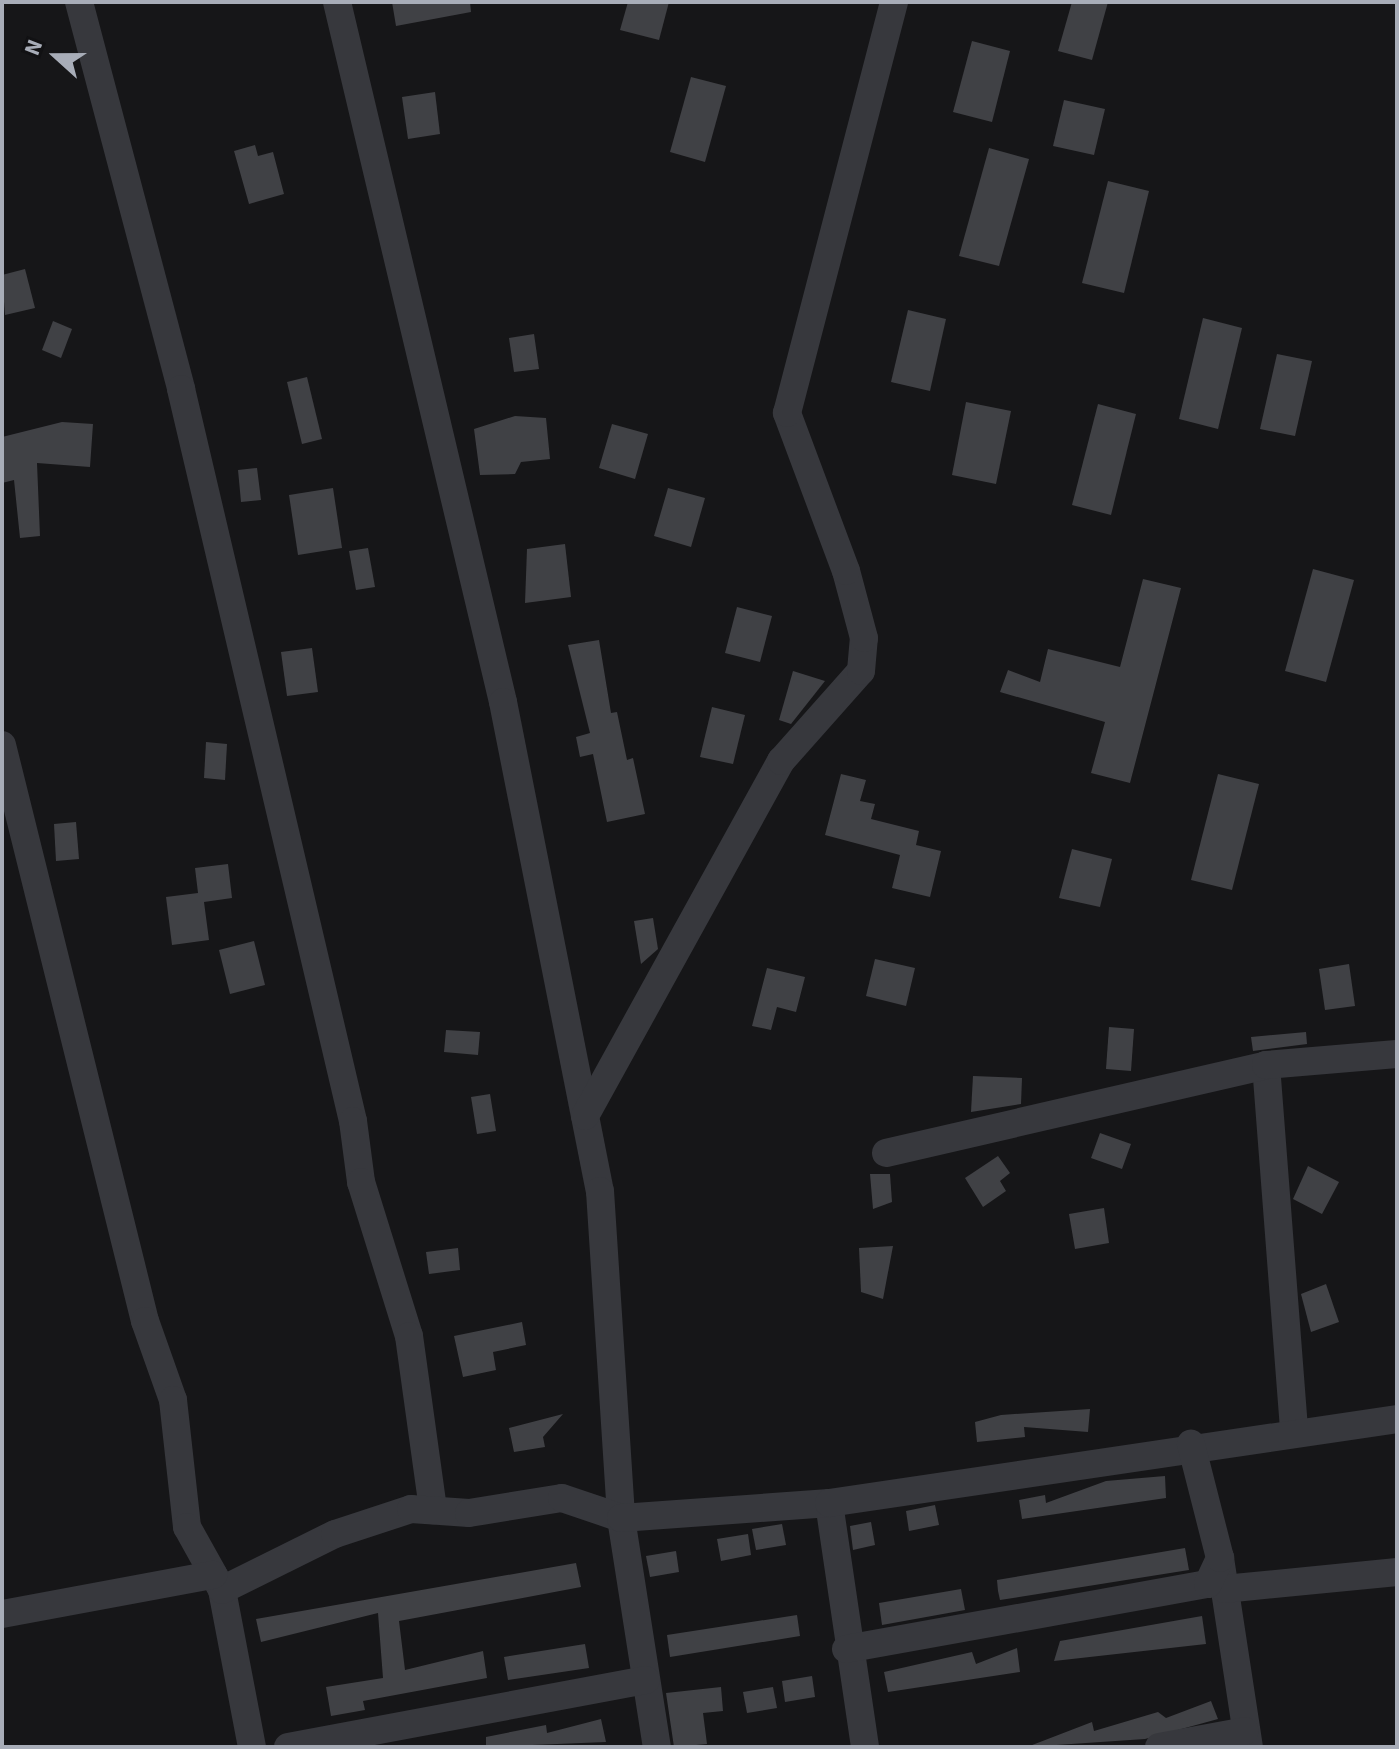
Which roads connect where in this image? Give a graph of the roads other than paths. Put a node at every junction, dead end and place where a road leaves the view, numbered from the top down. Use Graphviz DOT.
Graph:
graph roads {
  1 [pos="79,2"];
  2 [pos="337,2"];
  3 [pos="894,2"];
  4 [pos="2,745"];
  5 [pos="10,817"];
  6 [pos="1397,1054"];
  7 [pos="1266,1065"];
  8 [pos="585,1116"];
  9 [pos="886,1153"];
  10 [pos="1397,1419"];
  11 [pos="1294,1431"];
  12 [pos="1191,1444"];
  13 [pos="829,1503"];
  14 [pos="433,1510"];
  15 [pos="621,1518"];
  16 [pos="1220,1558"];
  17 [pos="1397,1572"];
  18 [pos="217,1582"];
  19 [pos="1224,1589"];
  20 [pos="2,1614"];
  21 [pos="846,1649"];
  22 [pos="646,1680"];
  23 [pos="1247,1739"];
  24 [pos="252,1747"];
  25 [pos="288,1747"];
  26 [pos="657,1747"];
  27 [pos="865,1747"];
  28 [pos="1159,1747"];
  1 -- 14 [label="street"];
  2 -- 8 [label="street"];
  3 -- 8 [label="street"];
  4 -- 5 [label="street"];
  5 -- 18 [label="street"];
  6 -- 7 [label="street"];
  7 -- 9 [label="street"];
  7 -- 11 [label="street"];
  8 -- 15 [label="street"];
  10 -- 11 [label="street"];
  11 -- 12 [label="street"];
  12 -- 13 [label="street"];
  12 -- 16 [label="street"];
  13 -- 15 [label="street"];
  13 -- 21 [label="street"];
  14 -- 15 [label="street"];
  14 -- 18 [label="street"];
  15 -- 22 [label="street"];
  16 -- 19 [label="street"];
  16 -- 21 [label="street"];
  17 -- 19 [label="street"];
  18 -- 20 [label="street"];
  18 -- 24 [label="street"];
  19 -- 23 [label="street"];
  21 -- 27 [label="street"];
  22 -- 25 [label="street"];
  22 -- 26 [label="street"];
  23 -- 28 [label="street"];
}
